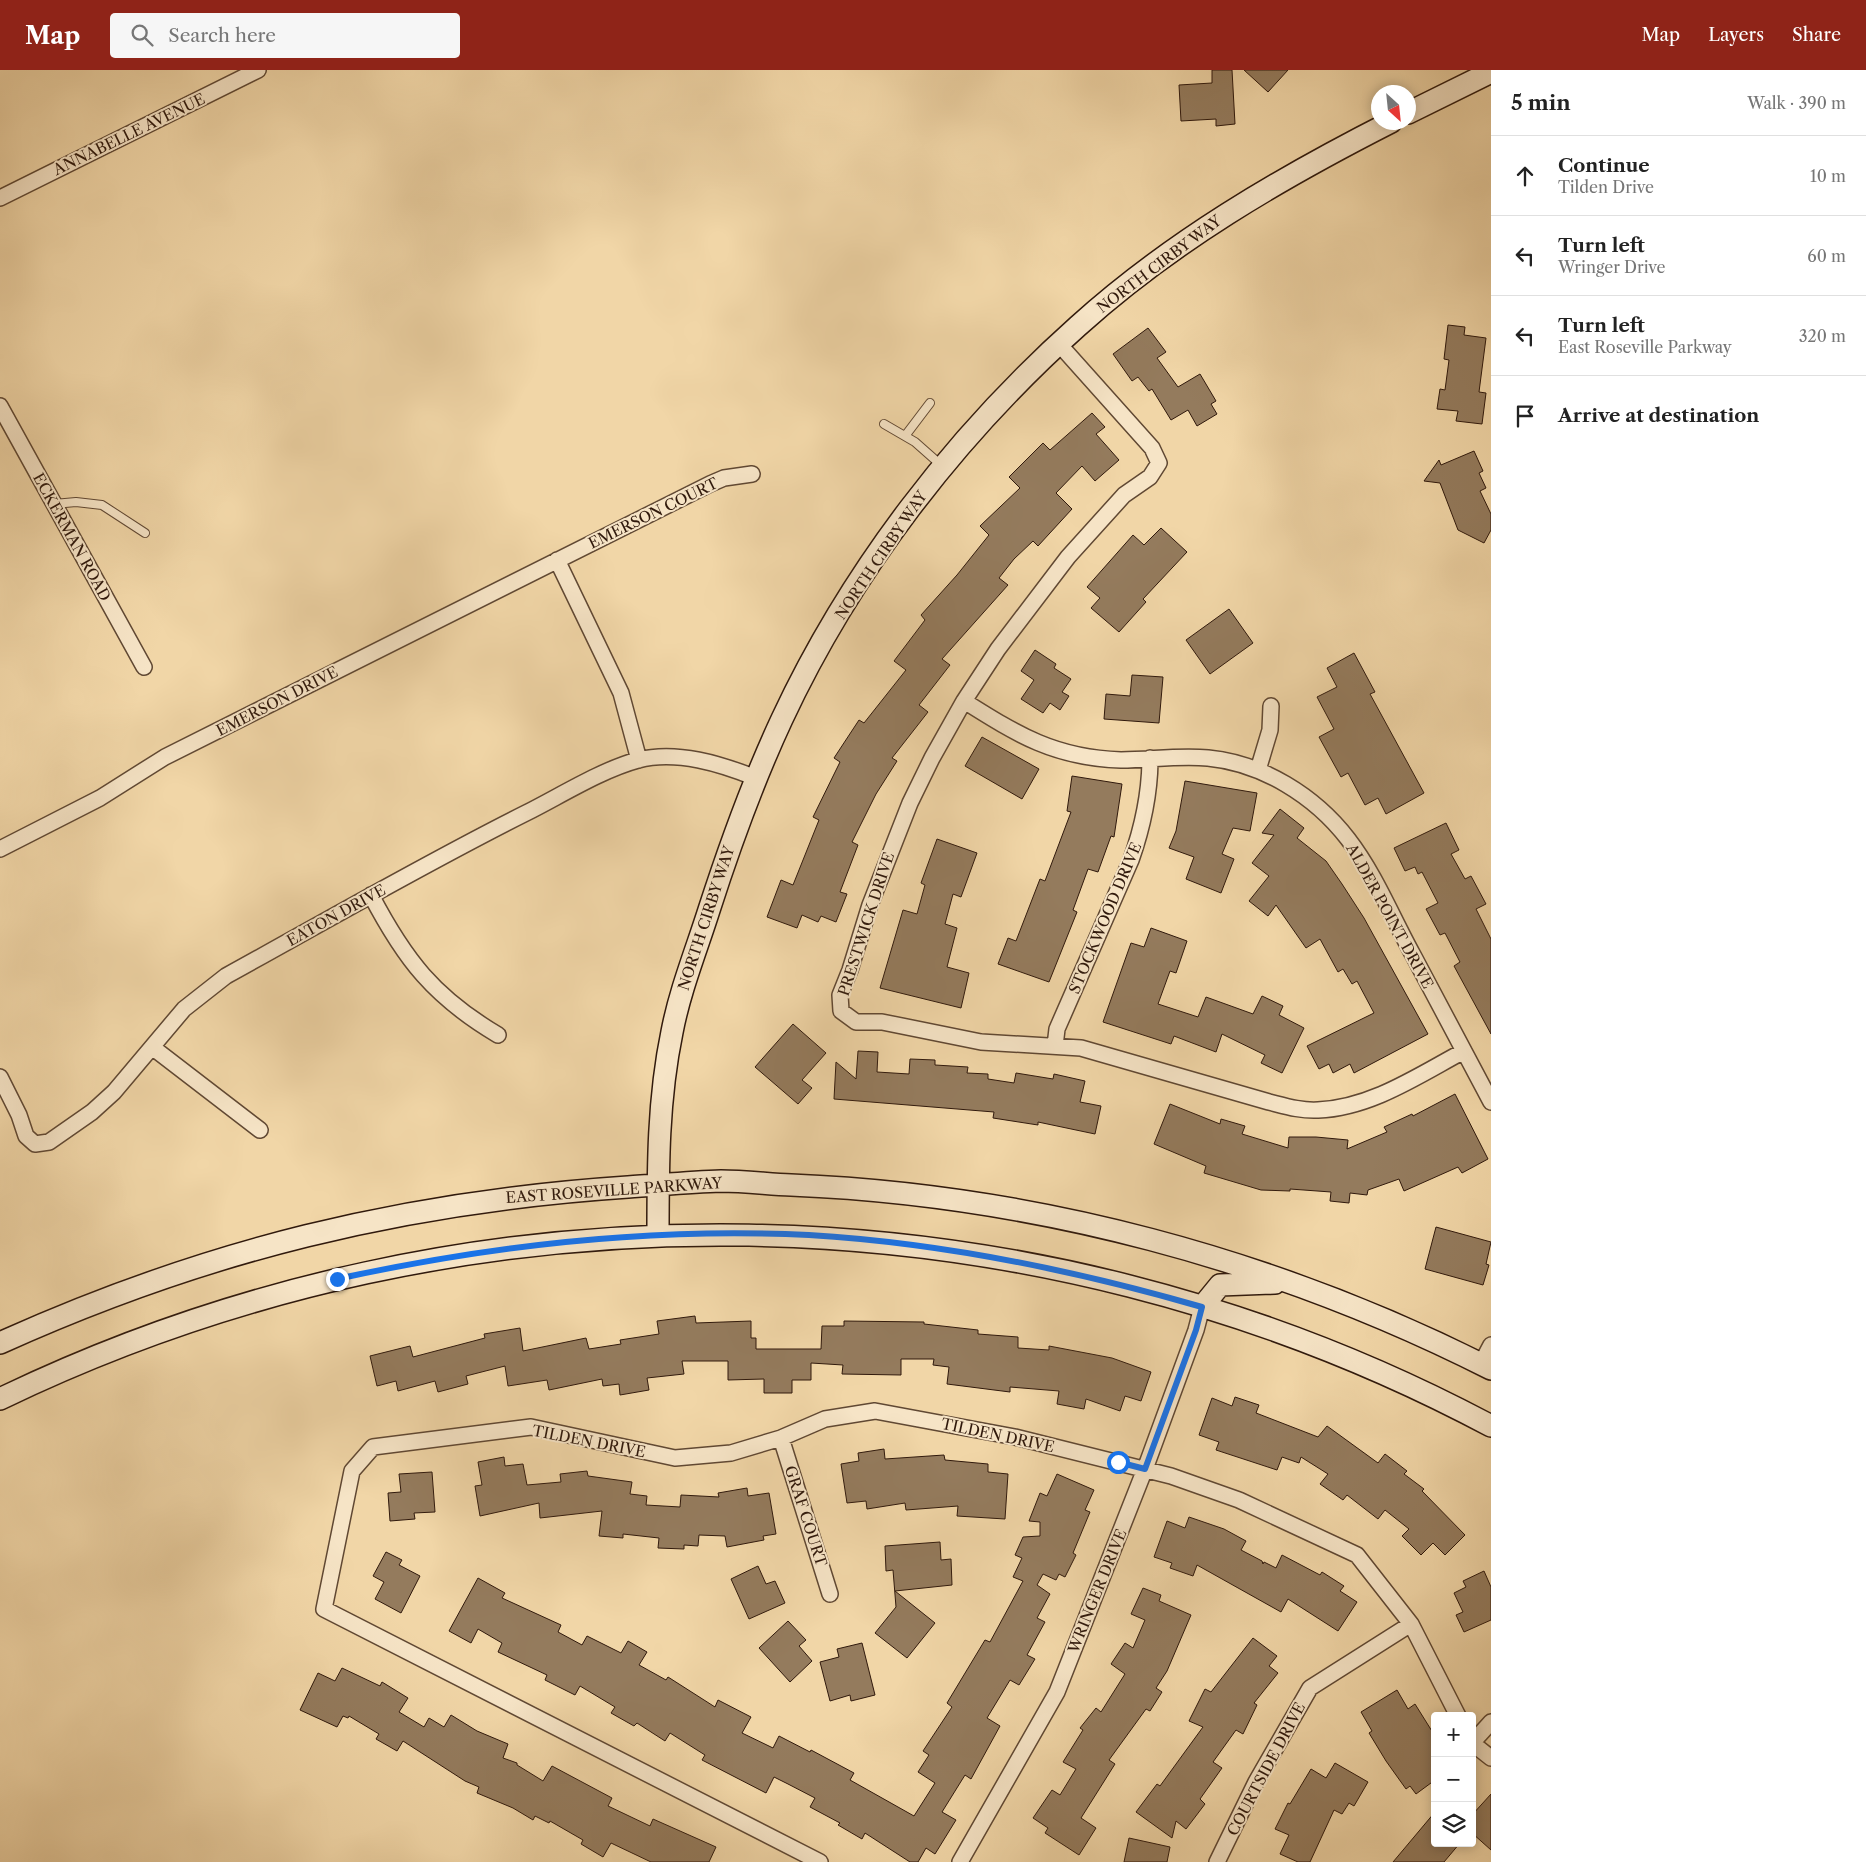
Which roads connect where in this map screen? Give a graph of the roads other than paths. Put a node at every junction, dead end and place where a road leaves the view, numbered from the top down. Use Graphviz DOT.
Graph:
graph roads {
  1 [pos="258,70"];
  2 [pos="1490,75"];
  3 [pos="1416,109"];
  4 [pos="1375,130"];
  5 [pos="0,198"];
  6 [pos="1059,344"];
  7 [pos="930,403"];
  8 [pos="0,406"];
  9 [pos="884,424"];
  10 [pos="905,436"];
  11 [pos="943,466"];
  12 [pos="752,474"];
  13 [pos="54,504"];
  14 [pos="145,532"];
  15 [pos="557,560"];
  16 [pos="144,667"];
  17 [pos="964,701"];
  18 [pos="1271,706"];
  19 [pos="1150,758"];
  20 [pos="639,760"];
  21 [pos="1258,770"];
  22 [pos="756,778"];
  23 [pos="0,849"];
  24 [pos="371,895"];
  25 [pos="498,1035"];
  26 [pos="1056,1046"];
  27 [pos="152,1047"];
  28 [pos="1464,1051"];
  29 [pos="0,1077"];
  30 [pos="1491,1102"];
  31 [pos="260,1130"];
  32 [pos="658,1185"];
  33 [pos="658,1236"];
  34 [pos="1290,1283"];
  35 [pos="1202,1307"];
  36 [pos="0,1343"];
  37 [pos="1491,1345"];
  38 [pos="1486,1367"];
  39 [pos="0,1399"];
  40 [pos="1491,1426"];
  41 [pos="781,1438"];
  42 [pos="1145,1469"];
  43 [pos="830,1594"];
  44 [pos="1411,1624"];
  45 [pos="1456,1712"];
  46 [pos="1491,1722"];
  47 [pos="1476,1739"];
  48 [pos="1476,1746"];
  49 [pos="1491,1758"];
  50 [pos="820,1862"];
  51 [pos="960,1862"];
  52 [pos="1217,1862"];
  1 -- 5 [label="street, ANNABELLE AVENUE"];
  2 -- 3 [label="main road"];
  4 -- 6 [label="main road, NORTH CIRBY WAY"];
  6 -- 11 [label="main road, NORTH CIRBY WAY"];
  6 -- 17 [label="street, PRESTWICK DRIVE"];
  7 -- 10 [label="lane"];
  8 -- 13 [label="street, ECKERMAN ROAD"];
  9 -- 10 [label="lane"];
  10 -- 11 [label="lane"];
  11 -- 22 [label="main road, NORTH CIRBY WAY"];
  12 -- 15 [label="street, EMERSON COURT"];
  13 -- 14 [label="lane"];
  13 -- 16 [label="street, ECKERMAN ROAD"];
  15 -- 20 [label="street"];
  15 -- 23 [label="street, EMERSON DRIVE"];
  17 -- 19 [label="street, ALDER POINT DRIVE"];
  17 -- 26 [label="street, PRESTWICK DRIVE"];
  18 -- 21 [label="street"];
  19 -- 21 [label="street, ALDER POINT DRIVE"];
  19 -- 26 [label="street, STOCKWOOD DRIVE"];
  20 -- 22 [label="street, EATON DRIVE"];
  20 -- 24 [label="street, EATON DRIVE"];
  21 -- 28 [label="street, ALDER POINT DRIVE"];
  22 -- 32 [label="main road, NORTH CIRBY WAY"];
  24 -- 25 [label="street"];
  24 -- 27 [label="street, EATON DRIVE"];
  26 -- 28 [label="street, PRESTWICK DRIVE"];
  27 -- 29 [label="street, EATON DRIVE"];
  27 -- 31 [label="street"];
  28 -- 30 [label="street, ALDER POINT DRIVE"];
  32 -- 33 [label="main road, NORTH CIRBY WAY"];
  32 -- 34 [label="main road, EAST ROSEVILLE PARKWAY"];
  32 -- 36 [label="main road, EAST ROSEVILLE PARKWAY"];
  33 -- 35 [label="main road"];
  33 -- 39 [label="main road"];
  34 -- 35 [label="main road"];
  34 -- 38 [label="main road, EAST ROSEVILLE PARKWAY"];
  35 -- 40 [label="main road"];
  35 -- 42 [label="street, WRINGER DRIVE"];
  37 -- 38 [label="street"];
  41 -- 42 [label="street, TILDEN DRIVE"];
  41 -- 43 [label="street, GRAF COURT"];
  41 -- 50 [label="street, TILDEN DRIVE"];
  42 -- 44 [label="street, TILDEN DRIVE"];
  42 -- 51 [label="street, WRINGER DRIVE"];
  44 -- 45 [label="street"];
  44 -- 52 [label="street, COURTSIDE DRIVE"];
  46 -- 47 [label="street"];
  48 -- 49 [label="street"];
}
